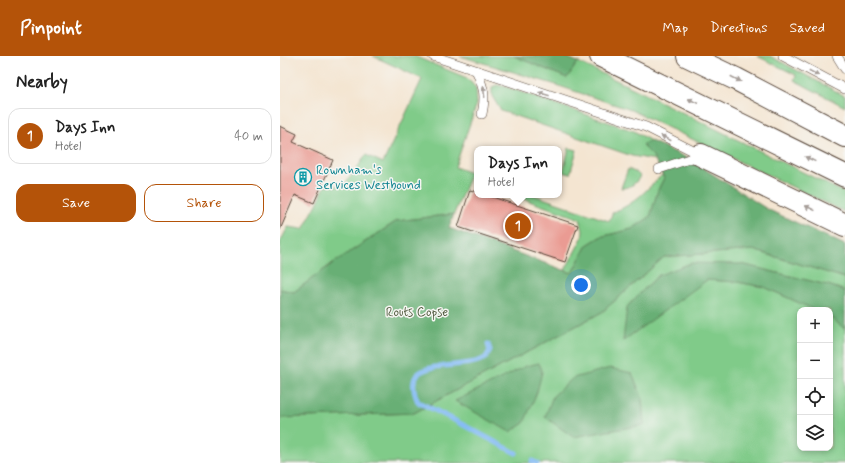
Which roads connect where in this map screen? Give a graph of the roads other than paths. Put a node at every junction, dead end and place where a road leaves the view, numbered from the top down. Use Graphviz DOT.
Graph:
graph roads {
  1 [pos="433,56"];
  2 [pos="601,56"];
  3 [pos="688,56"];
  4 [pos="782,56"];
  5 [pos="837,56"];
  6 [pos="845,69"];
  7 [pos="477,72"];
  8 [pos="845,89"];
  9 [pos="482,114"];
  10 [pos="845,136"];
  11 [pos="701,155"];
  12 [pos="659,169"];
  13 [pos="845,176"];
  14 [pos="845,225"];
  1 -- 7 [label="lane"];
  13 -- 2 [label="highway, one-way"];
  3 -- 10 [label="highway, one-way"];
  4 -- 8 [label="lane, one-way"];
  5 -- 6 [label="lane"];
  9 -- 7 [label="lane, one-way"];
  11 -- 7 [label="lane, one-way"];
  11 -- 12 [label="lane"];
  14 -- 11 [label="highway, one-way"];
}
